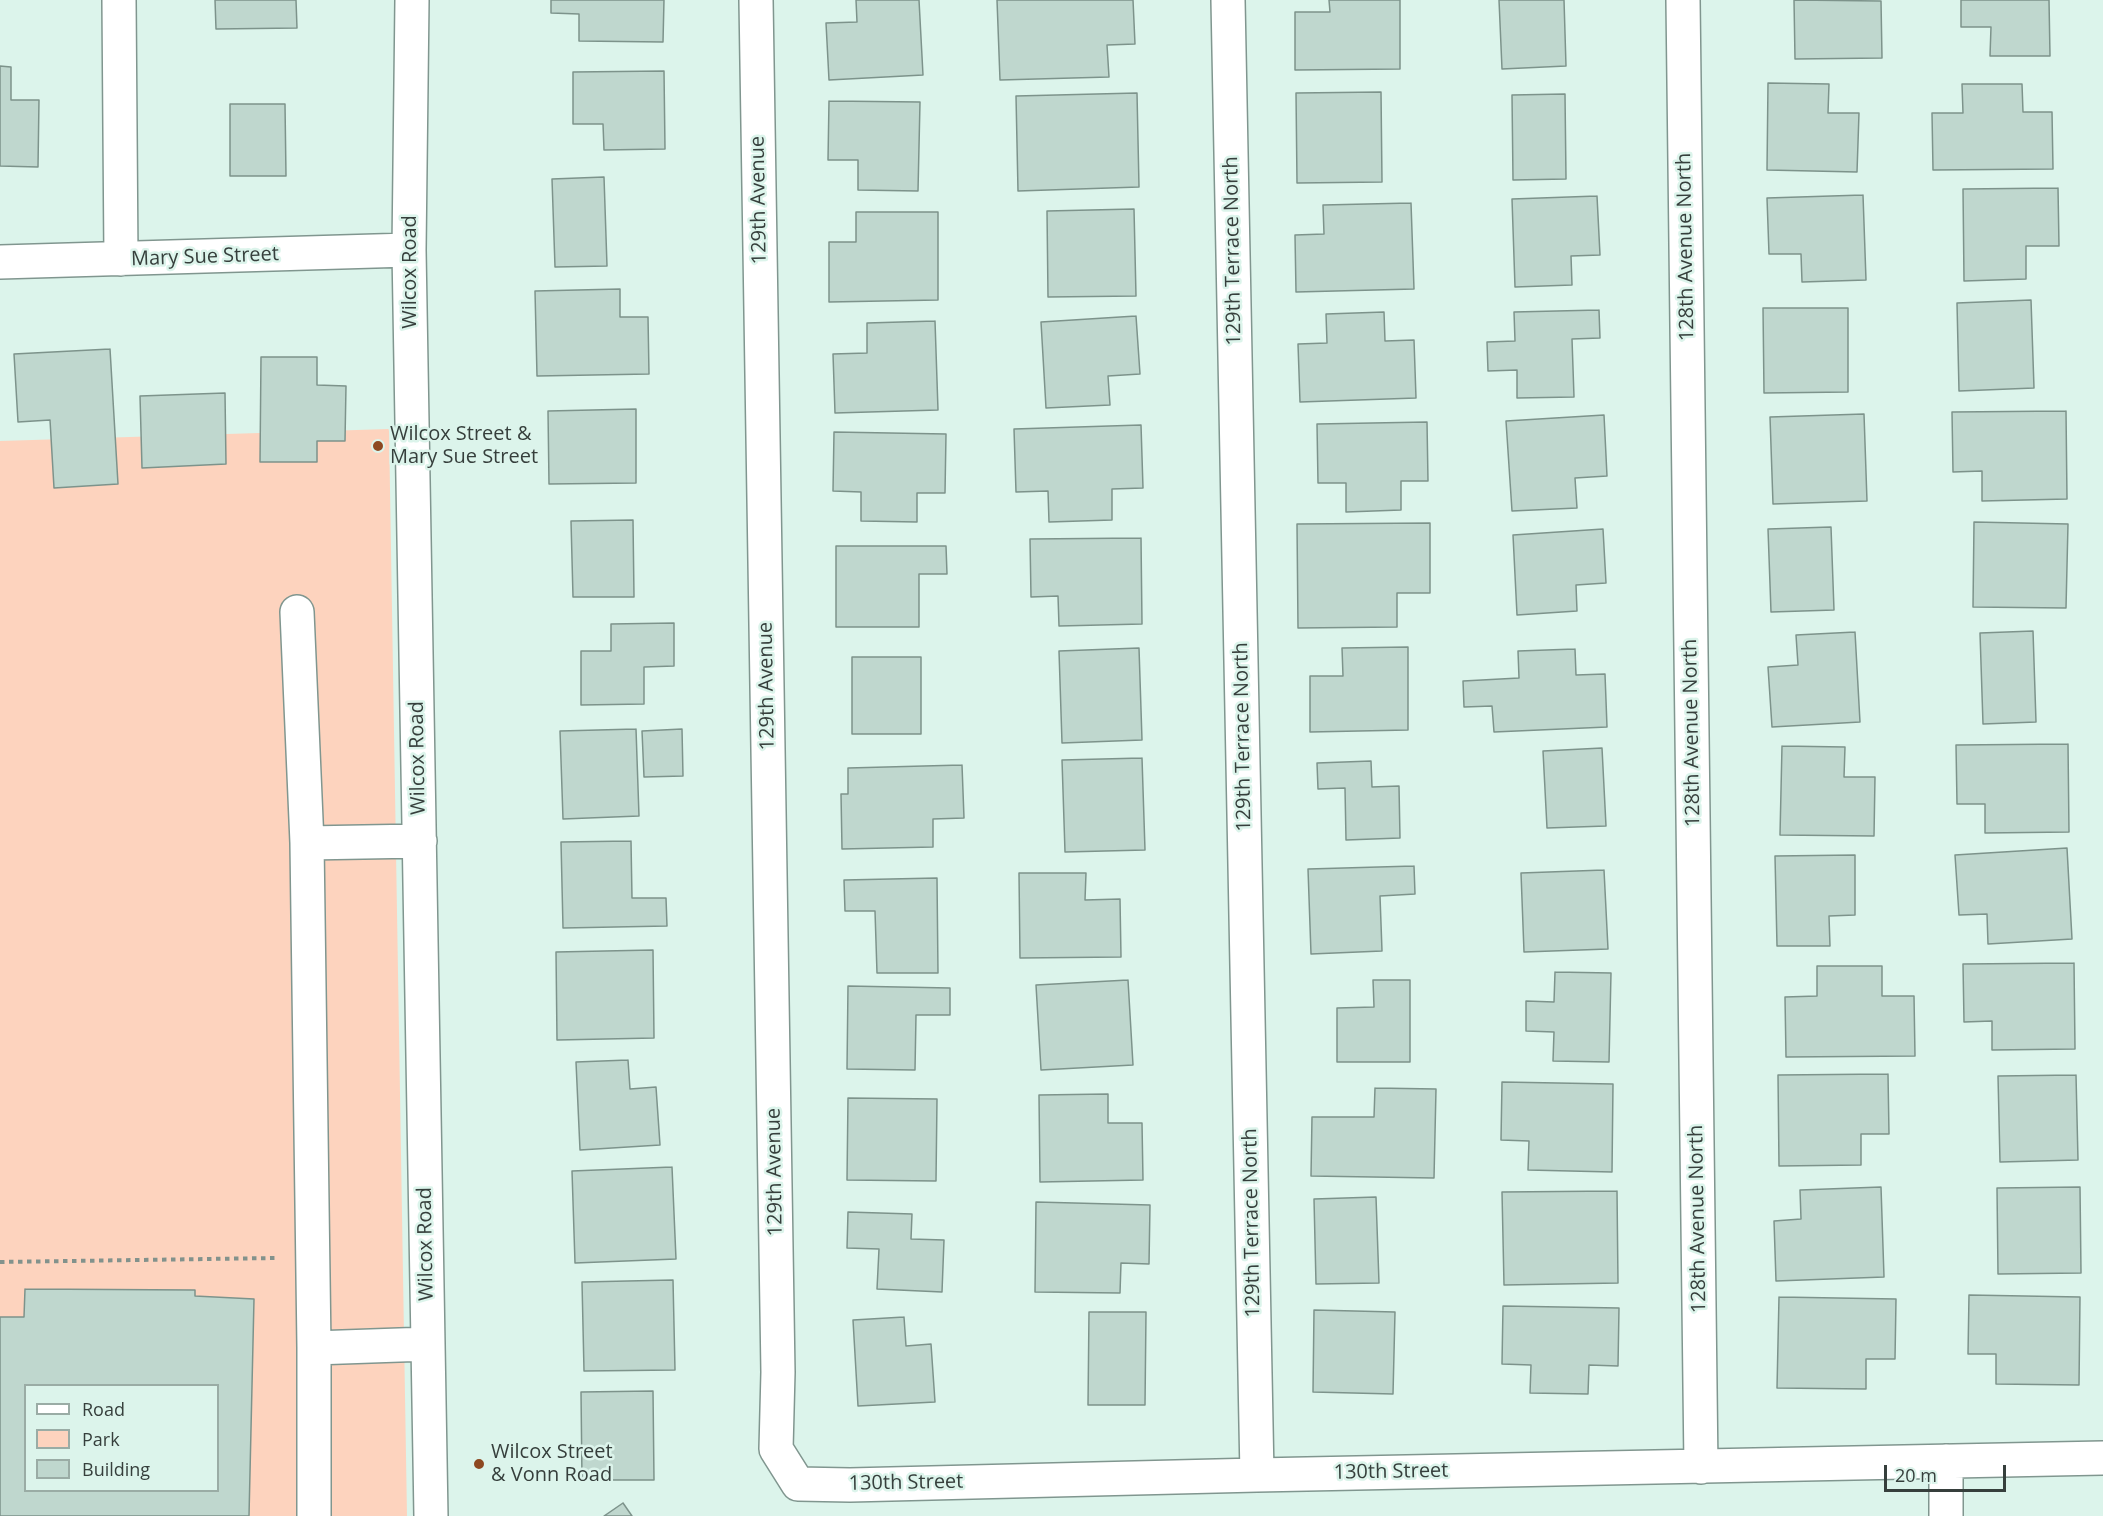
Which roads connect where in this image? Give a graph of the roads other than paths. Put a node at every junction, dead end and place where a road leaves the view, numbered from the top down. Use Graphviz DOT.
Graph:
graph roads {
  1 [pos="119,0"];
  2 [pos="412,0"];
  3 [pos="756,0"];
  4 [pos="1228,0"];
  5 [pos="1683,0"];
  6 [pos="410,250"];
  7 [pos="121,259"];
  8 [pos="0,262"];
  9 [pos="297,612"];
  10 [pos="420,841"];
  11 [pos="307,843"];
  12 [pos="428,1344"];
  13 [pos="314,1348"];
  14 [pos="778,1372"];
  15 [pos="2103,1458"];
  16 [pos="1946,1461"];
  17 [pos="1701,1467"];
  18 [pos="1257,1474"];
  19 [pos="314,1516"];
  20 [pos="431,1516"];
  21 [pos="1946,1516"];
  1 -- 7 [label="street"];
  2 -- 6 [label="street, Wilcox Road"];
  3 -- 14 [label="street, 129th Avenue"];
  4 -- 18 [label="street, 129th Terrace North"];
  5 -- 17 [label="street, 128th Avenue North"];
  6 -- 7 [label="street, Mary Sue Street"];
  6 -- 10 [label="street, Wilcox Road"];
  7 -- 8 [label="street, Mary Sue Street"];
  9 -- 11 [label="street"];
  10 -- 11 [label="street"];
  10 -- 12 [label="street, Wilcox Road"];
  11 -- 13 [label="street"];
  12 -- 13 [label="street"];
  12 -- 20 [label="street, Wilcox Road"];
  13 -- 19 [label="street"];
  14 -- 18 [label="street, 130th Street"];
  15 -- 16 [label="street, 130th Street"];
  16 -- 17 [label="street, 130th Street"];
  16 -- 21 [label="street"];
  17 -- 18 [label="street, 130th Street"];
}
